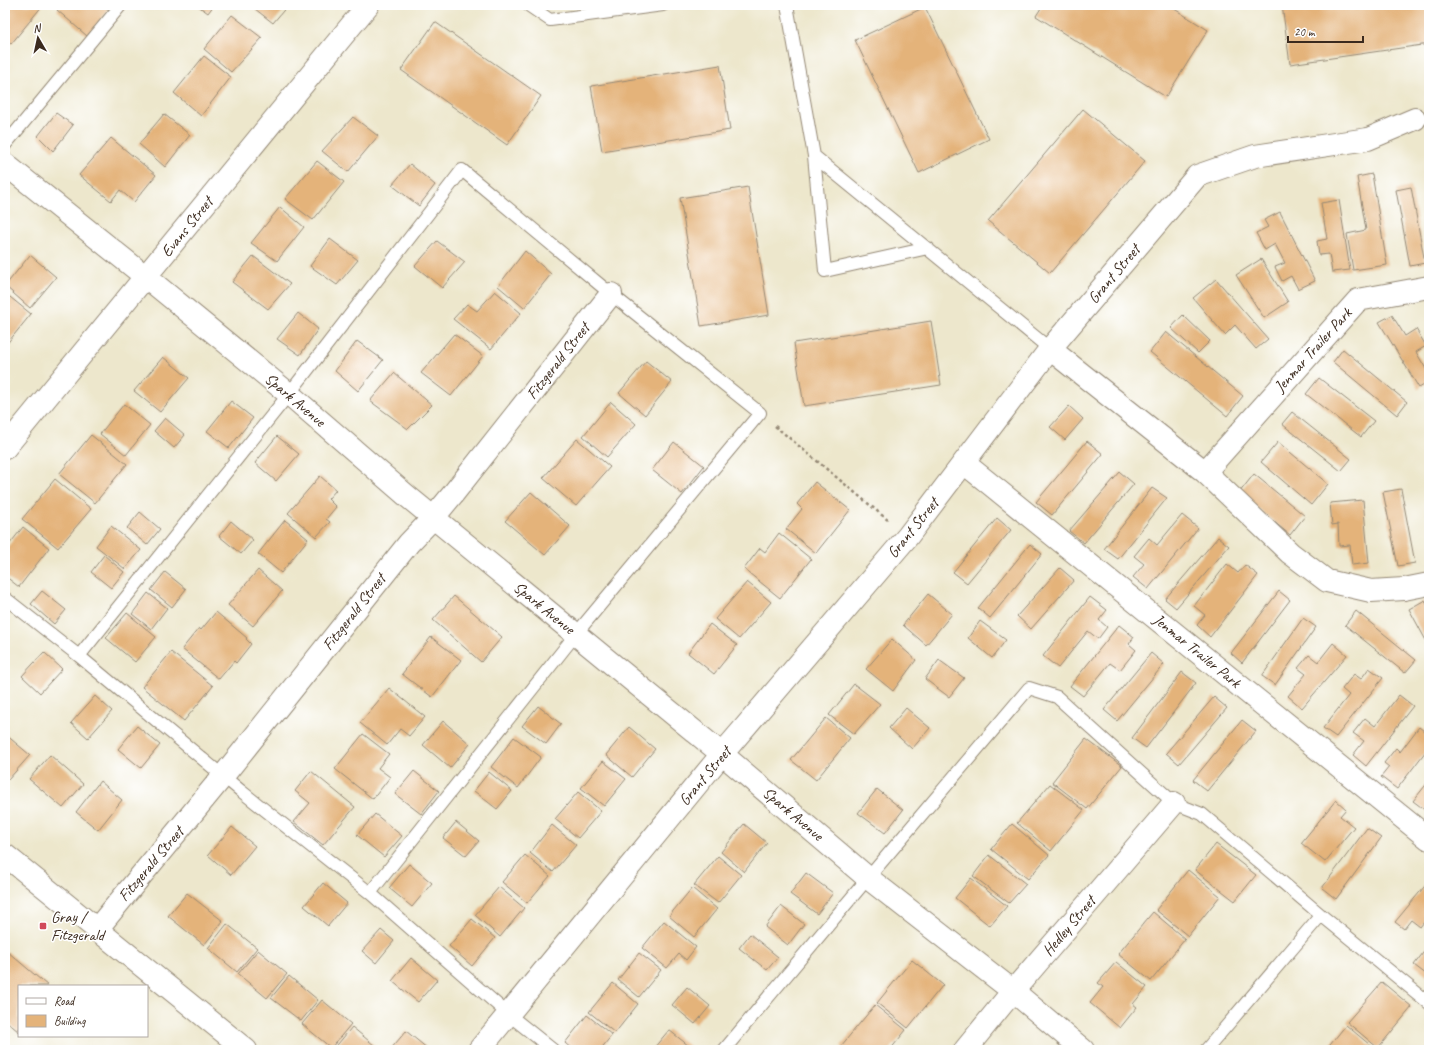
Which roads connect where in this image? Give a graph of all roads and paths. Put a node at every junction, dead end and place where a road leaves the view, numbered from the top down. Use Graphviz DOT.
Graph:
graph roads {
  1 [pos="121,5"];
  2 [pos="368,5"];
  3 [pos="528,5"];
  4 [pos="663,5"];
  5 [pos="787,5"];
  6 [pos="1415,119"];
  7 [pos="5,145"];
  8 [pos="814,156"];
  9 [pos="5,164"];
  10 [pos="928,248"];
  11 [pos="146,277"];
  12 [pos="1429,287"];
  13 [pos="611,294"];
  14 [pos="1050,349"];
  15 [pos="289,394"];
  16 [pos="760,413"];
  17 [pos="5,448"];
  18 [pos="964,463"];
  19 [pos="1205,472"];
  20 [pos="884,516"];
  21 [pos="434,517"];
  22 [pos="1429,584"];
  23 [pos="5,598"];
  24 [pos="576,634"];
  25 [pos="79,656"];
  26 [pos="722,754"];
  27 [pos="223,776"];
  28 [pos="1174,803"];
  29 [pos="1429,839"];
  30 [pos="5,855"];
  31 [pos="868,878"];
  32 [pos="370,893"];
  33 [pos="1321,915"];
  34 [pos="97,929"];
  35 [pos="1013,991"];
  36 [pos="1429,1003"];
  37 [pos="508,1014"];
  38 [pos="246,1050"];
  39 [pos="479,1050"];
  40 [pos="553,1050"];
  41 [pos="724,1050"];
  42 [pos="965,1050"];
  43 [pos="1083,1050"];
  44 [pos="1206,1050"];
  1 -- 7 [label="lane"];
  2 -- 11 [label="street, Evans Street"];
  3 -- 4 [label="lane"];
  5 -- 8 [label="lane"];
  6 -- 14 [label="street, Grant Street"];
  8 -- 10 [label="lane"];
  8 -- 10 [label="lane"];
  9 -- 11 [label="street, Spark Avenue"];
  10 -- 14 [label="lane"];
  11 -- 15 [label="street, Spark Avenue"];
  11 -- 17 [label="street, Evans Street"];
  12 -- 19 [label="street, Jenmar Trailer Park"];
  13 -- 15 [label="lane"];
  13 -- 16 [label="lane"];
  13 -- 21 [label="street, Fitzgerald Street"];
  14 -- 18 [label="street, Grant Street"];
  14 -- 19 [label="street"];
  15 -- 21 [label="street, Spark Avenue"];
  15 -- 25 [label="lane"];
  16 -- 20 [label="path"];
  16 -- 24 [label="lane"];
  18 -- 26 [label="street, Grant Street"];
  18 -- 29 [label="street, Jenmar Trailer Park"];
  19 -- 22 [label="street"];
  21 -- 24 [label="street, Spark Avenue"];
  21 -- 27 [label="street, Fitzgerald Street"];
  23 -- 25 [label="lane"];
  24 -- 26 [label="street, Spark Avenue"];
  24 -- 32 [label="lane"];
  25 -- 27 [label="lane"];
  26 -- 31 [label="street, Spark Avenue"];
  26 -- 37 [label="street, Grant Street"];
  27 -- 32 [label="lane"];
  27 -- 34 [label="street, Fitzgerald Street"];
  28 -- 31 [label="lane"];
  28 -- 33 [label="lane"];
  28 -- 35 [label="street, Hedley Street"];
  30 -- 34 [label="street"];
  31 -- 35 [label="street, Spark Avenue"];
  31 -- 41 [label="lane"];
  32 -- 37 [label="lane"];
  33 -- 36 [label="lane"];
  33 -- 44 [label="lane"];
  34 -- 38 [label="street"];
  35 -- 42 [label="street, Hedley Street"];
  35 -- 43 [label="street, Spark Avenue"];
  37 -- 39 [label="street, Grant Street"];
  37 -- 40 [label="lane"];
}
